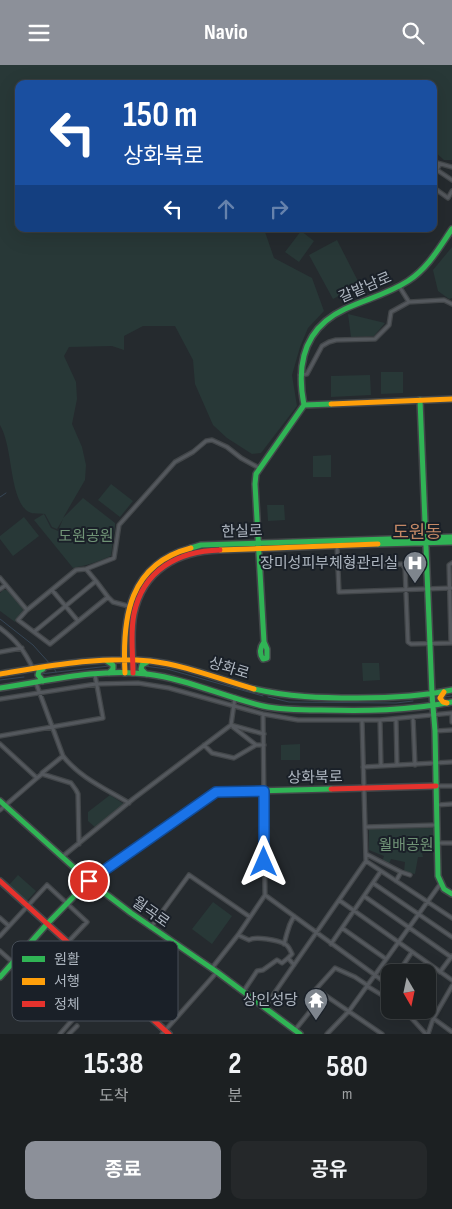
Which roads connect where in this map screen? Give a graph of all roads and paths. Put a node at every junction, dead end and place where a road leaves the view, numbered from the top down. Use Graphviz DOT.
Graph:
graph roads {
  1 [pos="437,164"];
  2 [pos="440,164"];
  3 [pos="452,167"];
  4 [pos="437,168"];
  5 [pos="437,171"];
  6 [pos="452,180"];
  7 [pos="437,191"];
  8 [pos="452,191"];
  9 [pos="452,229"];
  10 [pos="399,286"];
  11 [pos="409,302"];
  12 [pos="452,304"];
  13 [pos="300,375"];
  14 [pos="452,399"];
  15 [pos="420,400"];
  16 [pos="304,405"];
  17 [pos="259,467"];
  18 [pos="452,537"];
  19 [pos="426,540"];
  20 [pos="452,542"];
  21 [pos="258,546"];
  22 [pos="337,546"];
  23 [pos="452,563"];
  24 [pos="338,567"];
  25 [pos="86,569"];
  26 [pos="0,577"];
  27 [pos="96,581"];
  28 [pos="6,585"];
  29 [pos="451,588"];
  30 [pos="0,589"];
  31 [pos="427,589"];
  32 [pos="406,590"];
  33 [pos="52,591"];
  34 [pos="108,597"];
  35 [pos="64,606"];
  36 [pos="128,606"];
  37 [pos="28,610"];
  38 [pos="78,621"];
  39 [pos="0,628"];
  40 [pos="34,632"];
  41 [pos="264,642"];
  42 [pos="430,643"];
  43 [pos="22,648"];
  44 [pos="0,652"];
  45 [pos="124,659"];
  46 [pos="133,659"];
  47 [pos="106,660"];
  48 [pos="151,661"];
  49 [pos="44,668"];
  50 [pos="33,669"];
  51 [pos="125,673"];
  52 [pos="133,673"];
  53 [pos="0,674"];
  54 [pos="108,674"];
  55 [pos="147,674"];
  56 [pos="96,675"];
  57 [pos="43,681"];
  58 [pos="36,683"];
  59 [pos="96,684"];
  60 [pos="0,688"];
  61 [pos="452,690"];
  62 [pos="446,691"];
  63 [pos="39,693"];
  64 [pos="432,694"];
  65 [pos="412,696"];
  66 [pos="235,697"];
  67 [pos="0,699"];
  68 [pos="450,703"];
  69 [pos="233,705"];
  70 [pos="433,706"];
  71 [pos="411,709"];
  72 [pos="452,713"];
  73 [pos="263,715"];
  74 [pos="434,715"];
  75 [pos="413,717"];
  76 [pos="396,719"];
  77 [pos="362,720"];
  78 [pos="380,720"];
  79 [pos="452,722"];
  80 [pos="231,725"];
  81 [pos="52,726"];
  82 [pos="452,729"];
  83 [pos="435,731"];
  84 [pos="264,733"];
  85 [pos="0,736"];
  86 [pos="0,744"];
  87 [pos="204,745"];
  88 [pos="256,745"];
  89 [pos="264,745"];
  90 [pos="63,756"];
  91 [pos="452,762"];
  92 [pos="435,764"];
  93 [pos="397,765"];
  94 [pos="415,765"];
  95 [pos="381,766"];
  96 [pos="363,767"];
  97 [pos="42,774"];
  98 [pos="37,777"];
  99 [pos="436,786"];
  100 [pos="452,786"];
  101 [pos="364,788"];
  102 [pos="264,791"];
  103 [pos="129,803"];
  104 [pos="452,804"];
  105 [pos="1,805"];
  106 [pos="436,805"];
  107 [pos="436,825"];
  108 [pos="365,827"];
  109 [pos="437,843"];
  110 [pos="452,843"];
  111 [pos="78,844"];
  112 [pos="366,854"];
  113 [pos="62,857"];
  114 [pos="366,861"];
  115 [pos="382,871"];
  116 [pos="400,872"];
  117 [pos="410,875"];
  118 [pos="0,881"];
  119 [pos="89,881"];
  120 [pos="396,881"];
  121 [pos="373,883"];
  122 [pos="441,883"];
  123 [pos="452,894"];
  124 [pos="265,895"];
  125 [pos="364,896"];
  126 [pos="339,900"];
  127 [pos="427,901"];
  128 [pos="67,904"];
  129 [pos="27,906"];
  130 [pos="354,911"];
  131 [pos="418,914"];
  132 [pos="294,916"];
  133 [pos="250,917"];
  134 [pos="0,918"];
  135 [pos="452,918"];
  136 [pos="47,924"];
  137 [pos="9,926"];
  138 [pos="151,927"];
  139 [pos="408,927"];
  140 [pos="342,928"];
  141 [pos="316,933"];
  142 [pos="238,935"];
  143 [pos="0,936"];
  144 [pos="452,937"];
  145 [pos="32,941"];
  146 [pos="66,941"];
  147 [pos="70,941"];
  148 [pos="171,941"];
  149 [pos="398,942"];
  150 [pos="284,944"];
  151 [pos="331,944"];
  152 [pos="178,946"];
  153 [pos="0,951"];
  154 [pos="412,952"];
  155 [pos="452,956"];
  156 [pos="288,959"];
  157 [pos="386,959"];
  158 [pos="12,961"];
  159 [pos="12,963"];
  160 [pos="404,964"];
  161 [pos="428,964"];
  162 [pos="294,965"];
  163 [pos="436,969"];
  164 [pos="214,971"];
  165 [pos="440,972"];
  166 [pos="375,974"];
  167 [pos="0,977"];
  168 [pos="381,979"];
  169 [pos="452,981"];
  170 [pos="367,985"];
  171 [pos="452,986"];
  172 [pos="243,992"];
  173 [pos="324,994"];
  174 [pos="381,994"];
  175 [pos="264,1008"];
  176 [pos="349,1011"];
  177 [pos="436,1014"];
  178 [pos="178,1017"];
  179 [pos="413,1019"];
  180 [pos="433,1019"];
  181 [pos="71,1021"];
  182 [pos="152,1021"];
  183 [pos="174,1021"];
  184 [pos="77,1026"];
  185 [pos="297,1032"];
  186 [pos="452,1032"];
  187 [pos="165,1033"];
  188 [pos="60,1034"];
  189 [pos="69,1034"];
  190 [pos="327,1034"];
  191 [pos="382,1034"];
  192 [pos="427,1034"];
  1 -- 2 [label="street"];
  2 -- 3 [label="street"];
  2 -- 4 [label="street"];
  5 -- 6 [label="street"];
  7 -- 8 [label="street"];
  9 -- 10 [label="main road, 갈밭남로"];
  10 -- 11 [label="street"];
  10 -- 13 [label="main road, 갈밭남로"];
  11 -- 12 [label="street"];
  11 -- 13 [label="street"];
  13 -- 16 [label="main road, 갈밭남로"];
  14 -- 15 [label="main road"];
  15 -- 16 [label="main road"];
  15 -- 19 [label="main road"];
  16 -- 17 [label="main road"];
  17 -- 21 [label="main road"];
  17 -- 25 [label="street"];
  18 -- 19 [label="main road, 한실로"];
  19 -- 20 [label="main road, 한실로"];
  19 -- 21 [label="main road, 한실로"];
  19 -- 22 [label="main road, 한실로"];
  19 -- 31 [label="main road"];
  21 -- 22 [label="main road, 한실로"];
  21 -- 36 [label="main road, 한실로"];
  21 -- 41 [label="main road"];
  21 -- 46 [label="main road, 한실로"];
  22 -- 24 [label="street"];
  23 -- 29 [label="street"];
  24 -- 32 [label="street"];
  24 -- 32 [label="street"];
  25 -- 27 [label="street"];
  25 -- 33 [label="street"];
  26 -- 28 [label="street"];
  27 -- 34 [label="street"];
  27 -- 35 [label="street"];
  28 -- 30 [label="street"];
  28 -- 37 [label="street"];
  29 -- 31 [label="street"];
  29 -- 42 [label="street"];
  31 -- 32 [label="street"];
  31 -- 42 [label="main road"];
  32 -- 42 [label="street"];
  33 -- 35 [label="street"];
  33 -- 37 [label="street"];
  34 -- 36 [label="street"];
  34 -- 38 [label="street"];
  35 -- 38 [label="street"];
  35 -- 40 [label="street"];
  36 -- 45 [label="main road, 한실로"];
  37 -- 40 [label="street"];
  38 -- 40 [label="street"];
  39 -- 43 [label="street"];
  42 -- 64 [label="main road"];
  43 -- 44 [label="street"];
  43 -- 50 [label="street"];
  45 -- 46 [label="main road, 상화로"];
  45 -- 47 [label="main road, 상화로"];
  45 -- 51 [label="main road, 한실로"];
  46 -- 48 [label="main road, 상화로"];
  46 -- 52 [label="main road, 한실로"];
  47 -- 49 [label="main road, 상화로"];
  47 -- 54 [label="main road"];
  48 -- 55 [label="main road"];
  48 -- 65 [label="main road, 상화로"];
  49 -- 50 [label="main road, 상화로"];
  49 -- 57 [label="main road"];
  50 -- 53 [label="main road, 상화로"];
  51 -- 52 [label="main road, 상화로"];
  51 -- 54 [label="main road, 상화로"];
  52 -- 55 [label="main road, 상화로"];
  54 -- 56 [label="main road, 상화로"];
  55 -- 66 [label="main road, 상화로"];
  56 -- 57 [label="main road, 상화로"];
  56 -- 59 [label="street"];
  57 -- 58 [label="main road, 상화로"];
  58 -- 60 [label="main road, 상화로"];
  58 -- 63 [label="street"];
  59 -- 63 [label="street"];
  59 -- 69 [label="street"];
  59 -- 81 [label="street"];
  61 -- 62 [label="main road, 상화로"];
  62 -- 64 [label="main road, 상화로"];
  62 -- 68 [label="main road"];
  63 -- 67 [label="street"];
  63 -- 81 [label="street"];
  64 -- 65 [label="main road, 상화로"];
  64 -- 70 [label="main road"];
  65 -- 71 [label="main road"];
  66 -- 69 [label="street"];
  66 -- 71 [label="main road, 상화로"];
  68 -- 70 [label="main road, 상화로"];
  69 -- 73 [label="street"];
  69 -- 80 [label="street"];
  70 -- 71 [label="main road, 상화로"];
  70 -- 74 [label="main road"];
  72 -- 74 [label="street"];
  72 -- 79 [label="street"];
  73 -- 77 [label="street"];
  73 -- 84 [label="street"];
  74 -- 75 [label="street"];
  74 -- 83 [label="main road"];
  75 -- 76 [label="street"];
  75 -- 94 [label="street"];
  76 -- 78 [label="street"];
  76 -- 93 [label="street"];
  77 -- 78 [label="street"];
  77 -- 96 [label="street"];
  78 -- 95 [label="street"];
  80 -- 84 [label="street"];
  80 -- 87 [label="street"];
  80 -- 88 [label="street"];
  81 -- 85 [label="street"];
  81 -- 90 [label="street"];
  82 -- 83 [label="street"];
  83 -- 92 [label="main road"];
  84 -- 89 [label="street"];
  86 -- 98 [label="street"];
  87 -- 88 [label="street"];
  87 -- 103 [label="street"];
  88 -- 89 [label="street"];
  89 -- 102 [label="street"];
  90 -- 97 [label="street, 월곡로"];
  90 -- 103 [label="street"];
  91 -- 92 [label="street"];
  92 -- 94 [label="street"];
  92 -- 99 [label="main road"];
  93 -- 94 [label="street"];
  93 -- 95 [label="street"];
  95 -- 96 [label="street"];
  96 -- 101 [label="street"];
  97 -- 98 [label="street, 월곡로"];
  97 -- 111 [label="street"];
  98 -- 105 [label="street, 월곡로"];
  99 -- 100 [label="street, 상화북로"];
  99 -- 101 [label="main road, 상화북로"];
  99 -- 106 [label="main road"];
  101 -- 102 [label="main road, 상화북로"];
  101 -- 108 [label="street"];
  102 -- 119 [label="main road, 상화북로"];
  102 -- 124 [label="street"];
  103 -- 111 [label="street"];
  104 -- 106 [label="street"];
  105 -- 113 [label="main road, 월곡로"];
  106 -- 107 [label="main road"];
  107 -- 108 [label="street"];
  107 -- 109 [label="main road"];
  108 -- 112 [label="street"];
  109 -- 110 [label="street"];
  109 -- 122 [label="main road"];
  111 -- 113 [label="street"];
  112 -- 114 [label="street"];
  112 -- 116 [label="street"];
  113 -- 119 [label="main road, 월곡로"];
  114 -- 115 [label="street"];
  114 -- 126 [label="street"];
  115 -- 120 [label="street"];
  115 -- 121 [label="street"];
  116 -- 117 [label="street"];
  116 -- 120 [label="street"];
  118 -- 129 [label="main road"];
  119 -- 128 [label="main road, 상화북로"];
  119 -- 138 [label="main road, 월곡로"];
  120 -- 127 [label="street"];
  121 -- 125 [label="street"];
  121 -- 131 [label="street"];
  122 -- 123 [label="main road"];
  122 -- 127 [label="street"];
  124 -- 132 [label="street"];
  124 -- 133 [label="street"];
  125 -- 130 [label="street"];
  125 -- 139 [label="street"];
  126 -- 130 [label="street"];
  126 -- 141 [label="street"];
  127 -- 131 [label="street"];
  127 -- 135 [label="street"];
  128 -- 129 [label="street"];
  128 -- 136 [label="main road, 상화북로"];
  128 -- 147 [label="street"];
  129 -- 136 [label="main road"];
  129 -- 137 [label="street"];
  130 -- 140 [label="street"];
  130 -- 149 [label="street"];
  131 -- 139 [label="street"];
  131 -- 144 [label="street"];
  132 -- 141 [label="street"];
  132 -- 150 [label="street"];
  133 -- 138 [label="street"];
  133 -- 142 [label="street"];
  134 -- 137 [label="street"];
  136 -- 145 [label="main road, 상화북로"];
  136 -- 146 [label="main road"];
  137 -- 143 [label="street"];
  138 -- 148 [label="main road, 월곡로"];
  139 -- 149 [label="street"];
  139 -- 155 [label="street"];
  140 -- 151 [label="street"];
  140 -- 157 [label="street"];
  141 -- 151 [label="street"];
  141 -- 162 [label="street"];
  142 -- 150 [label="street"];
  142 -- 164 [label="street"];
  149 -- 154 [label="street"];
  149 -- 157 [label="street"];
  150 -- 156 [label="street"];
  151 -- 166 [label="street"];
  152 -- 164 [label="main road, 월곡로"];
  153 -- 158 [label="street"];
  154 -- 160 [label="street"];
  154 -- 161 [label="street"];
  155 -- 165 [label="street"];
  156 -- 162 [label="street"];
  156 -- 172 [label="street"];
  157 -- 166 [label="street"];
  159 -- 167 [label="main road, 상화북로"];
  162 -- 175 [label="street"];
  163 -- 165 [label="street"];
  164 -- 172 [label="main road, 월곡로"];
  164 -- 178 [label="street"];
  165 -- 169 [label="street"];
  166 -- 168 [label="street"];
  166 -- 170 [label="street"];
  170 -- 173 [label="street"];
  170 -- 174 [label="street"];
  170 -- 176 [label="street"];
  171 -- 177 [label="street"];
  172 -- 175 [label="main road, 월곡로"];
  173 -- 176 [label="street"];
  173 -- 185 [label="street, 월곡로"];
  175 -- 185 [label="main road, 월곡로"];
  176 -- 190 [label="street"];
  176 -- 191 [label="street"];
  179 -- 192 [label="street"];
  180 -- 186 [label="street"];
  180 -- 192 [label="street"];
  181 -- 188 [label="street"];
  182 -- 187 [label="main road"];
  183 -- 187 [label="street"];
  184 -- 189 [label="street"];
}
